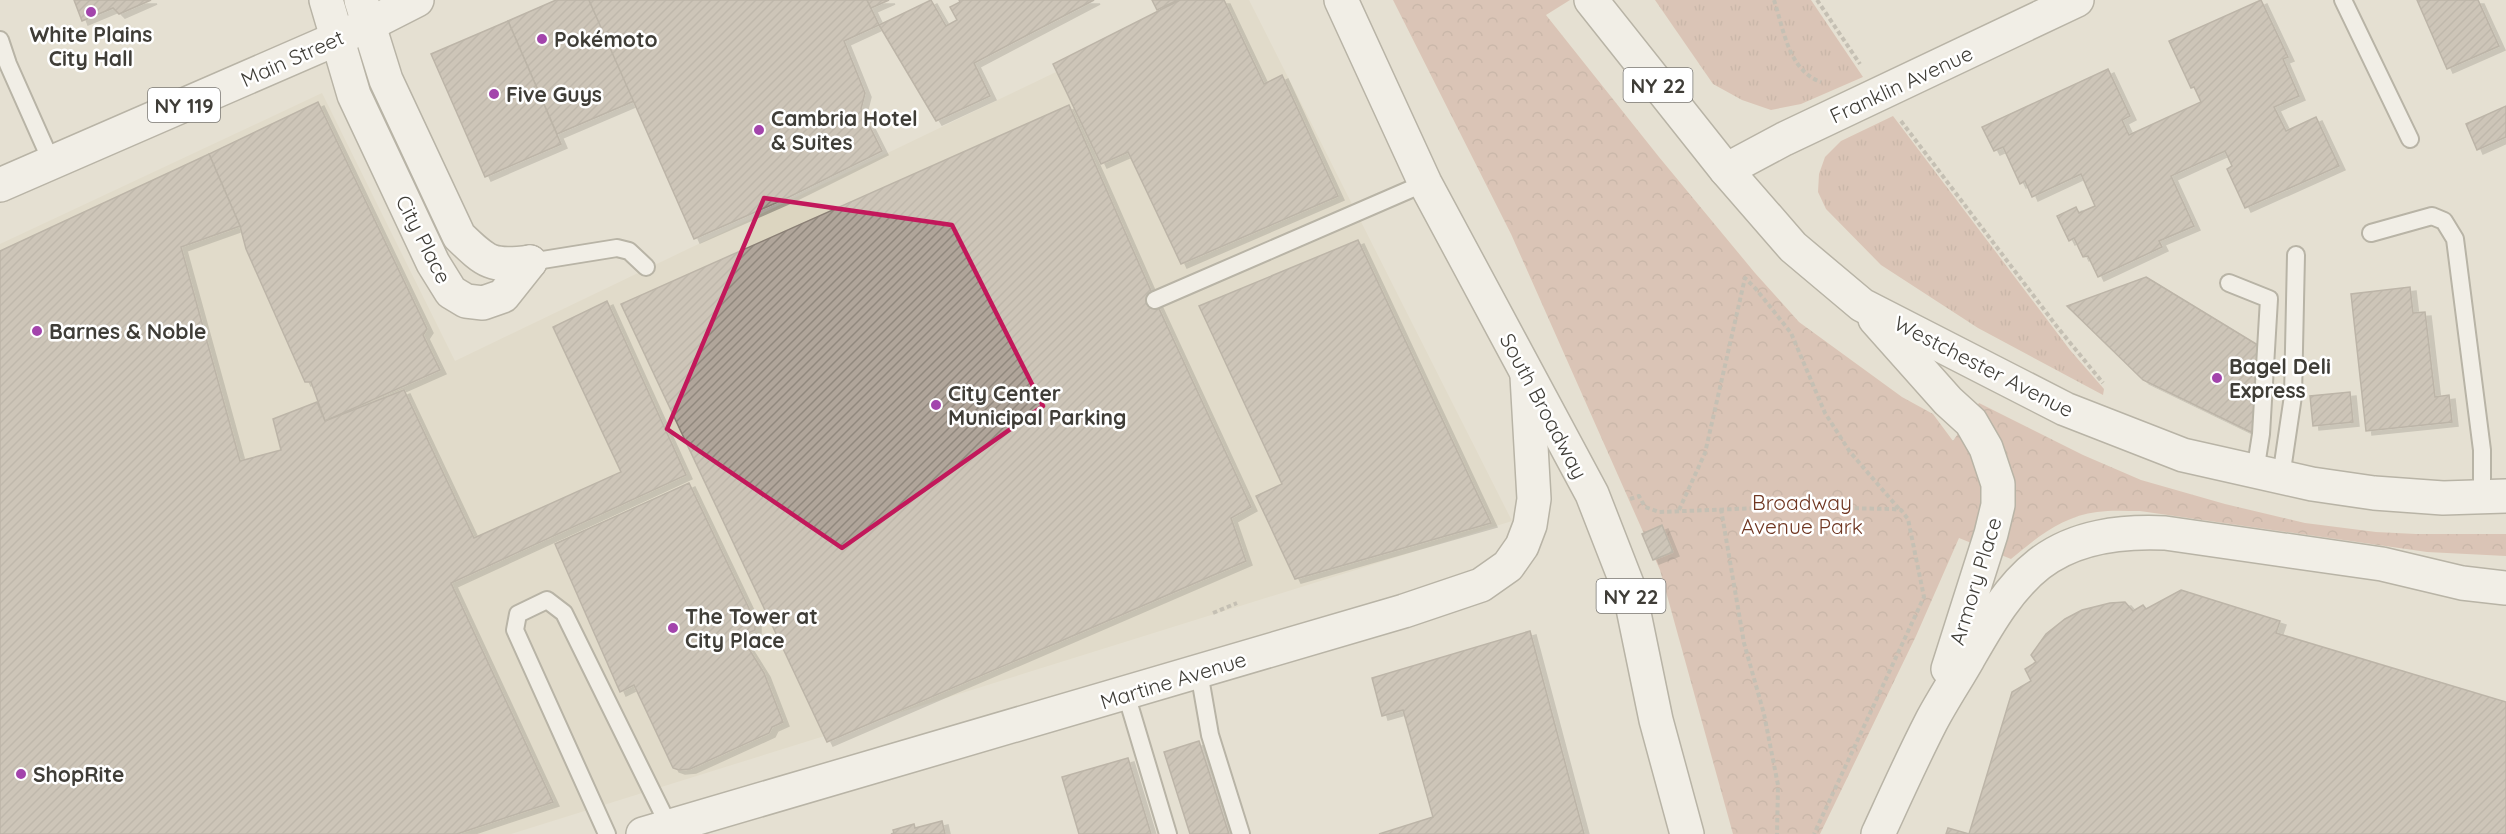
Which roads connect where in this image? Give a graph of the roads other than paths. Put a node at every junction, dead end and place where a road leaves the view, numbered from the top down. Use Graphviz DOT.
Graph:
graph roads {
  1 [pos="326,0"];
  2 [pos="417,0"];
  3 [pos="1341,0"];
  4 [pos="1591,0"];
  5 [pos="2077,0"];
  6 [pos="2343,0"];
  7 [pos="364,12"];
  8 [pos="338,38"];
  9 [pos="0,40"];
  10 [pos="2410,139"];
  11 [pos="52,163"];
  12 [pos="1726,171"];
  13 [pos="1425,183"];
  14 [pos="0,185"];
  15 [pos="2371,233"];
  16 [pos="2296,255"];
  17 [pos="530,262"];
  18 [pos="646,267"];
  19 [pos="2229,283"];
  20 [pos="1155,300"];
  21 [pos="1862,305"];
  22 [pos="1527,376"];
  23 [pos="2268,475"];
  24 [pos="2494,496"];
  25 [pos="2506,588"];
  26 [pos="1199,672"];
  27 [pos="1126,694"];
  28 [pos="1931,722"];
  29 [pos="656,830"];
  30 [pos="607,834"];
  31 [pos="1168,834"];
  32 [pos="1241,834"];
  33 [pos="1687,834"];
  34 [pos="1878,834"];
  1 -- 8 [label="main road, City Place"];
  2 -- 7 [label="main road, Main Street / NY 119"];
  3 -- 13 [label="main road, South Broadway / NY 22"];
  4 -- 12 [label="main road, Westchester Avenue / NY 22"];
  5 -- 12 [label="main road, Franklin Avenue"];
  6 -- 10 [label="lane"];
  7 -- 8 [label="main road, Main Street / NY 119"];
  7 -- 17 [label="main road, City Place"];
  8 -- 11 [label="main road, Main Street / NY 119"];
  8 -- 17 [label="main road, City Place"];
  9 -- 11 [label="lane"];
  11 -- 14 [label="main road, Main Street / NY 119"];
  12 -- 21 [label="main road, Westchester Avenue / NY 22"];
  13 -- 20 [label="lane"];
  13 -- 22 [label="main road, South Broadway / NY 22"];
  15 -- 24 [label="lane"];
  16 -- 23 [label="lane"];
  17 -- 18 [label="lane"];
  19 -- 23 [label="lane"];
  21 -- 23 [label="main road, Westchester Avenue"];
  21 -- 28 [label="main road, Armory Place / NY 22"];
  22 -- 26 [label="main road, Martine Avenue"];
  22 -- 33 [label="main road, South Broadway / NY 22"];
  23 -- 24 [label="main road, Westchester Avenue"];
  25 -- 28 [label="main road"];
  26 -- 27 [label="main road, Martine Avenue"];
  26 -- 32 [label="lane"];
  27 -- 29 [label="main road, Martine Avenue"];
  27 -- 31 [label="lane"];
  28 -- 34 [label="main road, NY 22"];
  29 -- 30 [label="lane"];
}
